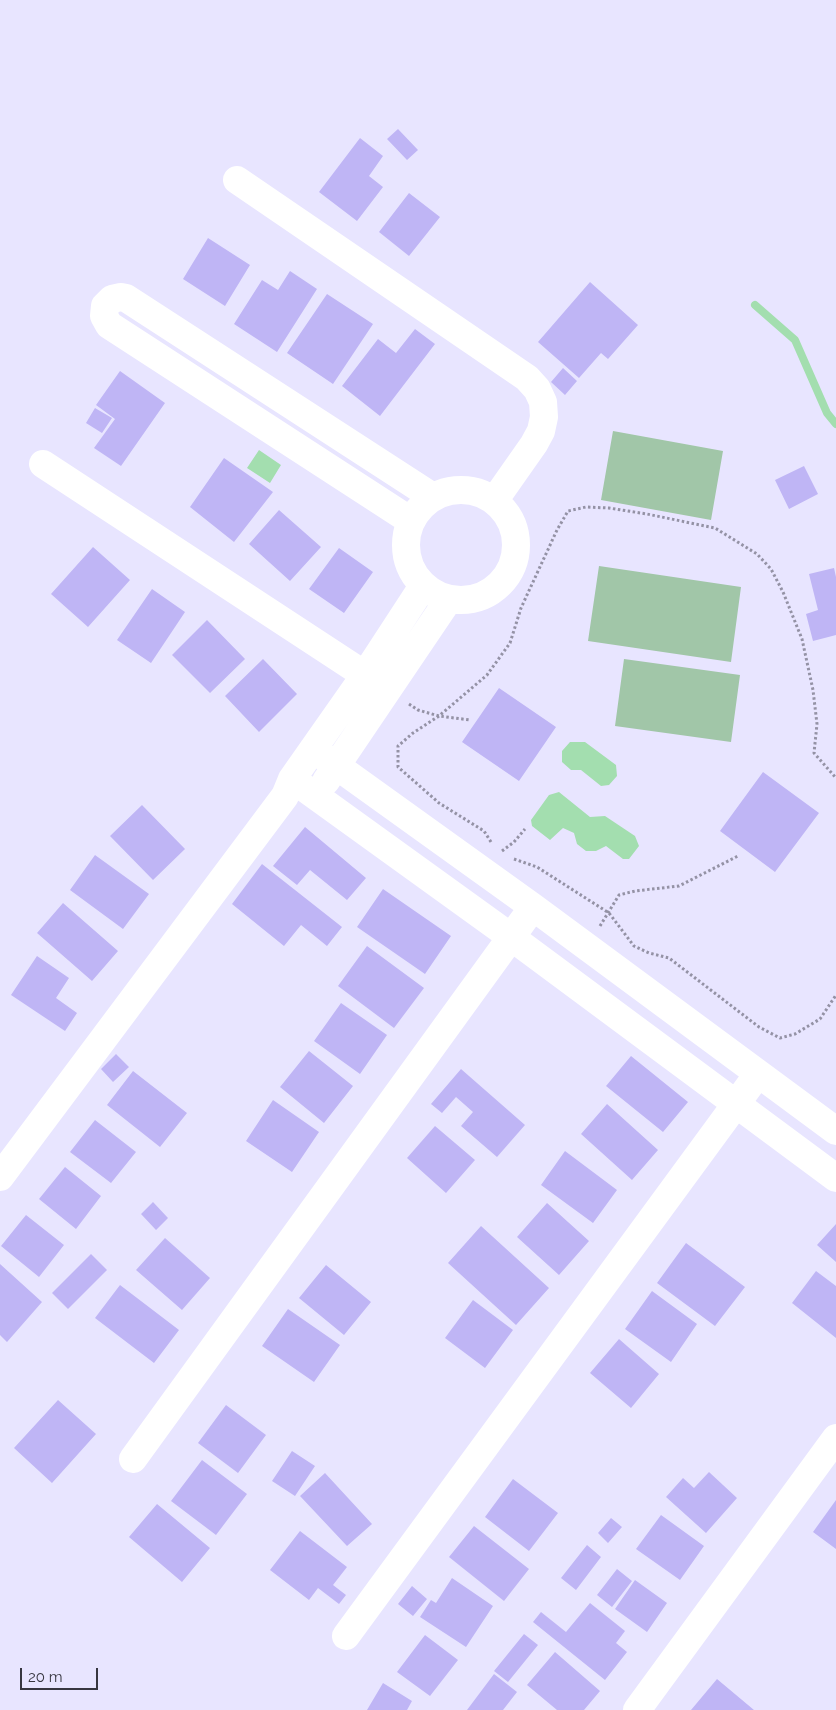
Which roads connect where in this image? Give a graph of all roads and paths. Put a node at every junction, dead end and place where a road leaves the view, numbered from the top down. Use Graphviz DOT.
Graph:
graph roads {
  1 [pos="237,180"];
  2 [pos="44,464"];
  3 [pos="433,497"];
  4 [pos="494,500"];
  5 [pos="411,521"];
  6 [pos="423,586"];
  7 [pos="449,599"];
  8 [pos="376,682"];
  9 [pos="439,716"];
  10 [pos="470,720"];
  11 [pos="313,749"];
  12 [pos="336,765"];
  13 [pos="836,778"];
  14 [pos="288,788"];
  15 [pos="316,796"];
  16 [pos="492,844"];
  17 [pos="497,848"];
  18 [pos="738,856"];
  19 [pos="533,908"];
  20 [pos="609,913"];
  21 [pos="511,937"];
  22 [pos="586,947"];
  23 [pos="836,995"];
  24 [pos="758,1074"];
  25 [pos="736,1104"];
  26 [pos="836,1131"];
  27 [pos="0,1177"];
  28 [pos="836,1178"];
  29 [pos="836,1438"];
  30 [pos="133,1459"];
  31 [pos="346,1636"];
  32 [pos="637,1710"];
  1 -- 4 [label="street"];
  2 -- 8 [label="street"];
  3 -- 4 [label="street"];
  3 -- 5 [label="street"];
  3 -- 5 [label="street"];
  4 -- 7 [label="street"];
  5 -- 6 [label="street"];
  6 -- 7 [label="street"];
  6 -- 8 [label="street"];
  7 -- 8 [label="street"];
  8 -- 9 [label="path"];
  8 -- 11 [label="street"];
  8 -- 12 [label="street"];
  9 -- 10 [label="path"];
  9 -- 13 [label="path"];
  9 -- 16 [label="path"];
  11 -- 12 [label="street"];
  11 -- 14 [label="street"];
  12 -- 15 [label="street"];
  12 -- 19 [label="street"];
  14 -- 15 [label="street"];
  14 -- 27 [label="street"];
  15 -- 21 [label="street"];
  17 -- 20 [label="path"];
  18 -- 20 [label="path"];
  19 -- 21 [label="street"];
  19 -- 22 [label="street"];
  20 -- 22 [label="path"];
  20 -- 23 [label="path"];
  21 -- 25 [label="street"];
  21 -- 30 [label="street"];
  22 -- 24 [label="street"];
  24 -- 25 [label="street"];
  24 -- 26 [label="street"];
  25 -- 28 [label="street"];
  25 -- 31 [label="street"];
  29 -- 32 [label="street"];
}
